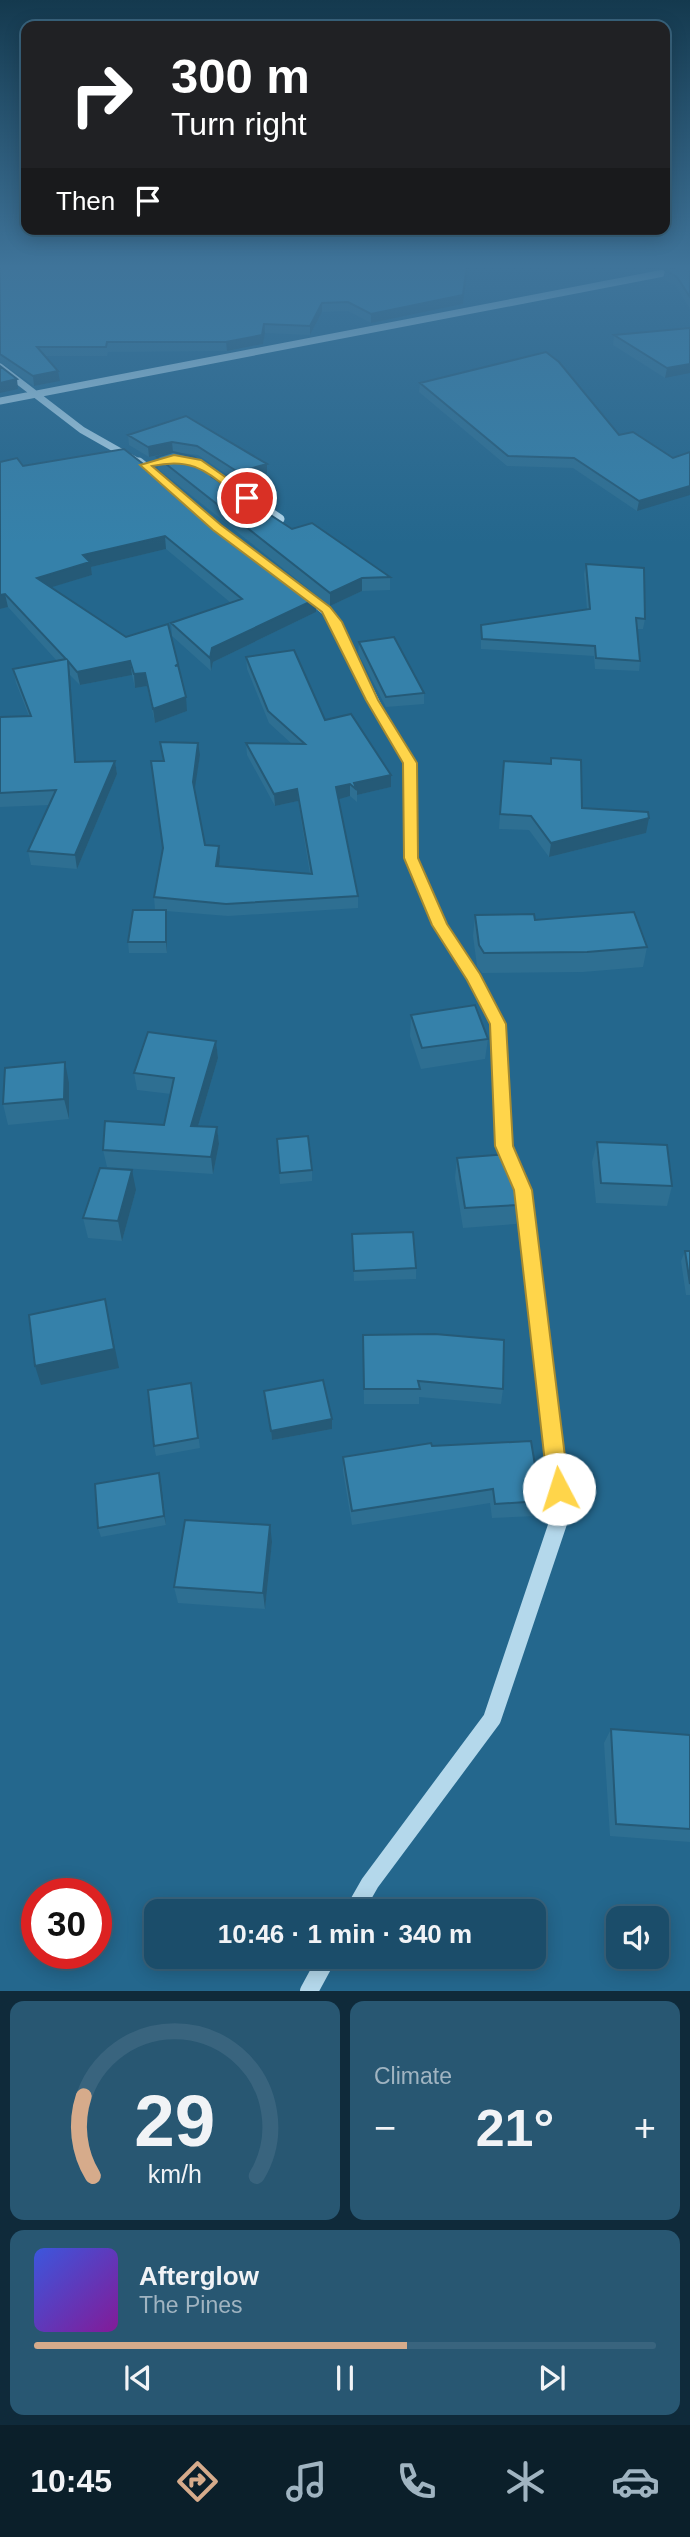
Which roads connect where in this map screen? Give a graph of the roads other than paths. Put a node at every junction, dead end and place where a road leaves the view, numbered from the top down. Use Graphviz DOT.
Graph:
graph roads {
  1 [pos="228,358"];
  2 [pos="0,367"];
  3 [pos="38,395"];
  4 [pos="0,401"];
  5 [pos="197,462"];
  6 [pos="176,492"];
  7 [pos="280,519"];
  8 [pos="293,585"];
  9 [pos="361,1899"];
  10 [pos="321,1969"];
  11 [pos="309,1991"];
  1 -- 3 [label="street"];
  2 -- 3 [label="street"];
  3 -- 4 [label="street"];
  3 -- 6 [label="street"];
  5 -- 7 [label="street"];
  8 -- 9 [label="street"];
  10 -- 11 [label="street"];
}
